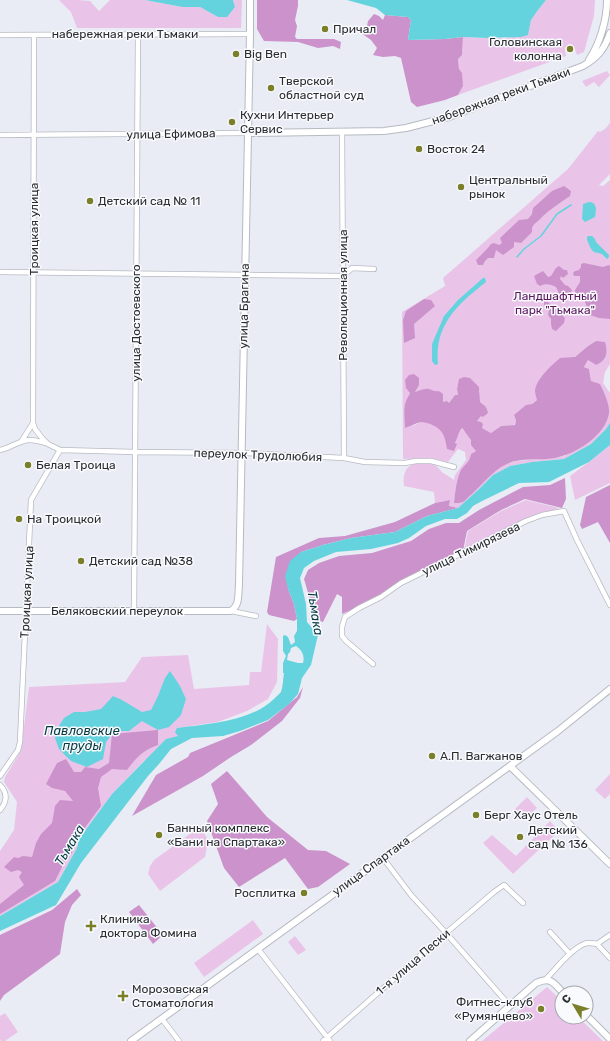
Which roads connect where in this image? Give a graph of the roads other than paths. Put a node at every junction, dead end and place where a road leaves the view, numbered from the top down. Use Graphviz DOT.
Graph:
graph roads {
  1 [pos="250,0"];
  2 [pos="606,0"];
  3 [pos="610,33"];
  4 [pos="138,34"];
  5 [pos="250,34"];
  6 [pos="0,35"];
  7 [pos="34,35"];
  8 [pos="588,63"];
  9 [pos="342,132"];
  10 [pos="248,133"];
  11 [pos="137,134"];
  12 [pos="0,135"];
  13 [pos="33,135"];
  14 [pos="374,269"];
  15 [pos="0,272"];
  16 [pos="33,272"];
  17 [pos="136,273"];
  18 [pos="245,274"];
  19 [pos="343,276"];
  20 [pos="33,423"];
  21 [pos="21,442"];
  22 [pos="48,444"];
  23 [pos="0,450"];
  24 [pos="60,450"];
  25 [pos="135,452"];
  26 [pos="242,453"];
  27 [pos="344,458"];
  28 [pos="454,467"];
  29 [pos="610,605"];
  30 [pos="0,611"];
  31 [pos="26,611"];
  32 [pos="134,611"];
  33 [pos="232,611"];
  34 [pos="256,616"];
  35 [pos="373,664"];
  36 [pos="610,689"];
  37 [pos="510,766"];
  38 [pos="0,776"];
  39 [pos="0,785"];
  40 [pos="0,810"];
  41 [pos="383,858"];
  42 [pos="610,864"];
  43 [pos="523,903"];
  44 [pos="550,932"];
  45 [pos="446,933"];
  46 [pos="610,935"];
  47 [pos="597,944"];
  48 [pos="258,949"];
  49 [pos="570,954"];
  50 [pos="610,958"];
  51 [pos="546,979"];
  52 [pos="556,985"];
  53 [pos="510,1006"];
  54 [pos="162,1019"];
  55 [pos="594,1023"];
  56 [pos="610,1039"];
  57 [pos="327,1040"];
  58 [pos="131,1041"];
  59 [pos="179,1041"];
  60 [pos="470,1041"];
  1 -- 5 [label="street, улица Брагина"];
  2 -- 8 [label="street"];
  3 -- 8 [label="street, набережная реки Тьмаки"];
  4 -- 5 [label="street, набережная реки Тьмаки"];
  4 -- 7 [label="street, набережная реки Тьмаки"];
  4 -- 11 [label="street, улица Достоевского"];
  5 -- 10 [label="street, улица Брагина"];
  6 -- 7 [label="street, набережная реки Тьмаки"];
  7 -- 13 [label="street, Троицкая улица"];
  8 -- 9 [label="street, набережная реки Тьмаки"];
  9 -- 10 [label="street, улица Ефимова"];
  9 -- 19 [label="street, Революционная улица"];
  10 -- 11 [label="street, улица Ефимова"];
  10 -- 18 [label="street, улица Брагина"];
  11 -- 13 [label="street, улица Ефимова"];
  11 -- 17 [label="street, улица Достоевского"];
  12 -- 13 [label="street, улица Ефимова"];
  13 -- 16 [label="street, Троицкая улица"];
  14 -- 19 [label="street"];
  15 -- 16 [label="street"];
  16 -- 17 [label="street"];
  16 -- 20 [label="street, Троицкая улица"];
  17 -- 18 [label="street"];
  17 -- 25 [label="street, улица Достоевского"];
  18 -- 19 [label="street"];
  18 -- 26 [label="street, улица Брагина"];
  19 -- 27 [label="street, Революционная улица"];
  20 -- 21 [label="street"];
  20 -- 22 [label="street"];
  21 -- 22 [label="street"];
  21 -- 23 [label="street"];
  22 -- 24 [label="street"];
  24 -- 25 [label="street, переулок Трудолюбия"];
  24 -- 31 [label="street, Троицкая улица"];
  25 -- 26 [label="street, переулок Трудолюбия"];
  25 -- 32 [label="street, улица Достоевского"];
  26 -- 27 [label="street, переулок Трудолюбия"];
  26 -- 33 [label="street, улица Брагина"];
  27 -- 28 [label="street, переулок Трудолюбия"];
  29 -- 35 [label="street, улица Тимирязева"];
  30 -- 31 [label="street, Беляковский переулок"];
  31 -- 32 [label="street, Беляковский переулок"];
  31 -- 38 [label="street, Троицкая улица"];
  32 -- 33 [label="street, Беляковский переулок"];
  33 -- 34 [label="street"];
  36 -- 37 [label="street, улица Спартака"];
  37 -- 41 [label="street, улица Спартака"];
  37 -- 42 [label="street"];
  39 -- 40 [label="street"];
  41 -- 45 [label="street"];
  41 -- 48 [label="street, улица Спартака"];
  43 -- 45 [label="street, 1-я улица Пески"];
  44 -- 49 [label="street"];
  45 -- 53 [label="street"];
  45 -- 57 [label="street, 1-я улица Пески"];
  46 -- 47 [label="street"];
  47 -- 49 [label="street"];
  47 -- 50 [label="street"];
  48 -- 54 [label="street, улица Спартака"];
  48 -- 57 [label="street"];
  49 -- 51 [label="street"];
  51 -- 52 [label="street"];
  51 -- 53 [label="street"];
  53 -- 60 [label="street"];
  54 -- 58 [label="street, улица Спартака"];
  54 -- 59 [label="street"];
  55 -- 56 [label="street"];
}
